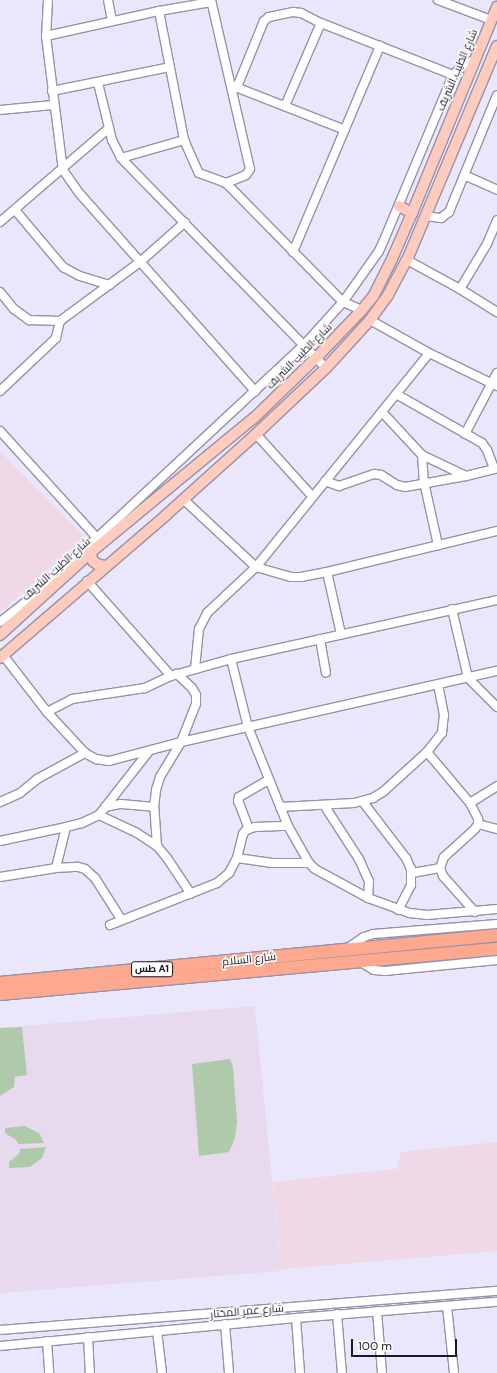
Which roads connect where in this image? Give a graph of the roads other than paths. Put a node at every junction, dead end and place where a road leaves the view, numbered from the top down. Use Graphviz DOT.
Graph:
graph roads {
  1 [pos="48,0"];
  2 [pos="108,0"];
  3 [pos="438,0"];
  4 [pos="211,1"];
  5 [pos="497,7"];
  6 [pos="159,11"];
  7 [pos="491,20"];
  8 [pos="112,21"];
  9 [pos="321,23"];
  10 [pos="46,36"];
  11 [pos="380,46"];
  12 [pos="497,46"];
  13 [pos="476,59"];
  14 [pos="170,67"];
  15 [pos="453,75"];
  16 [pos="98,83"];
  17 [pos="234,86"];
  18 [pos="52,91"];
  19 [pos="497,95"];
  20 [pos="53,105"];
  21 [pos="285,106"];
  22 [pos="0,110"];
  23 [pos="450,117"];
  24 [pos="465,124"];
  25 [pos="109,128"];
  26 [pos="345,130"];
  27 [pos="184,140"];
  28 [pos="439,144"];
  29 [pos="454,150"];
  30 [pos="121,158"];
  31 [pos="63,170"];
  32 [pos="464,175"];
  33 [pos="226,183"];
  34 [pos="497,190"];
  35 [pos="399,206"];
  36 [pos="15,210"];
  37 [pos="412,213"];
  38 [pos="426,216"];
  39 [pos="0,220"];
  40 [pos="497,220"];
  41 [pos="185,222"];
  42 [pos="293,252"];
  43 [pos="408,260"];
  44 [pos="140,262"];
  45 [pos="110,285"];
  46 [pos="460,289"];
  47 [pos="0,292"];
  48 [pos="343,302"];
  49 [pos="362,310"];
  50 [pos="497,312"];
  51 [pos="370,320"];
  52 [pos="60,321"];
  53 [pos="304,345"];
  54 [pos="429,353"];
  55 [pos="317,357"];
  56 [pos="326,368"];
  57 [pos="497,373"];
  58 [pos="494,384"];
  59 [pos="0,391"];
  60 [pos="255,391"];
  61 [pos="396,394"];
  62 [pos="382,412"];
  63 [pos="0,431"];
  64 [pos="256,434"];
  65 [pos="465,434"];
  66 [pos="422,455"];
  67 [pos="495,468"];
  68 [pos="466,476"];
  69 [pos="325,481"];
  70 [pos="424,482"];
  71 [pos="312,496"];
  72 [pos="183,499"];
  73 [pos="497,531"];
  74 [pos="97,538"];
  75 [pos="438,545"];
  76 [pos="90,553"];
  77 [pos="106,566"];
  78 [pos="75,567"];
  79 [pos="256,567"];
  80 [pos="327,572"];
  81 [pos="87,581"];
  82 [pos="497,600"];
  83 [pos="452,609"];
  84 [pos="0,622"];
  85 [pos="341,634"];
  86 [pos="0,635"];
  87 [pos="320,639"];
  88 [pos="1,657"];
  89 [pos="231,659"];
  90 [pos="195,669"];
  91 [pos="497,671"];
  92 [pos="326,672"];
  93 [pos="174,675"];
  94 [pos="468,678"];
  95 [pos="438,685"];
  96 [pos="497,707"];
  97 [pos="47,712"];
  98 [pos="248,727"];
  99 [pos="181,742"];
  100 [pos="149,751"];
  101 [pos="427,752"];
  102 [pos="84,753"];
  103 [pos="269,780"];
  104 [pos="497,786"];
  105 [pos="0,802"];
  106 [pos="363,802"];
  107 [pos="470,803"];
  108 [pos="324,805"];
  109 [pos="106,807"];
  110 [pos="154,807"];
  111 [pos="280,807"];
  112 [pos="99,815"];
  113 [pos="478,824"];
  114 [pos="288,826"];
  115 [pos="66,827"];
  116 [pos="249,829"];
  117 [pos="497,829"];
  118 [pos="0,840"];
  119 [pos="157,846"];
  120 [pos="237,858"];
  121 [pos="309,863"];
  122 [pos="56,868"];
  123 [pos="440,868"];
  124 [pos="412,873"];
  125 [pos="0,877"];
  126 [pos="191,894"];
  127 [pos="368,898"];
  128 [pos="497,909"];
  129 [pos="398,910"];
  130 [pos="475,912"];
  131 [pos="120,919"];
  132 [pos="110,924"];
  133 [pos="497,924"];
  134 [pos="497,935"];
  135 [pos="348,948"];
  136 [pos="497,949"];
  137 [pos="497,960"];
  138 [pos="359,961"];
  139 [pos="0,983"];
  140 [pos="0,994"];
  141 [pos="497,1291"];
  142 [pos="497,1302"];
  143 [pos="447,1306"];
  144 [pos="377,1311"];
  145 [pos="337,1314"];
  146 [pos="296,1318"];
  147 [pos="225,1324"];
  148 [pos="0,1330"];
  149 [pos="156,1331"];
  150 [pos="88,1338"];
  151 [pos="47,1341"];
  152 [pos="0,1346"];
  153 [pos="49,1373"];
  154 [pos="90,1373"];
  155 [pos="162,1373"];
  156 [pos="229,1373"];
  157 [pos="300,1373"];
  158 [pos="342,1373"];
  159 [pos="382,1373"];
  160 [pos="454,1373"];
  1 -- 10 [label="street"];
  2 -- 8 [label="street"];
  3 -- 7 [label="street"];
  4 -- 6 [label="street"];
  4 -- 17 [label="street"];
  5 -- 7 [label="main road, شارع الطيب الشريف"];
  6 -- 8 [label="street"];
  6 -- 14 [label="street"];
  7 -- 13 [label="main road, شارع الطيب الشريف"];
  8 -- 10 [label="street"];
  9 -- 11 [label="street"];
  9 -- 17 [label="street"];
  9 -- 21 [label="street"];
  10 -- 18 [label="street"];
  11 -- 15 [label="street"];
  11 -- 26 [label="street"];
  12 -- 24 [label="main road"];
  13 -- 15 [label="street"];
  13 -- 23 [label="main road, شارع الطيب الشريف"];
  14 -- 16 [label="street"];
  14 -- 27 [label="street"];
  15 -- 35 [label="street"];
  16 -- 18 [label="street"];
  16 -- 25 [label="street"];
  17 -- 21 [label="street"];
  17 -- 33 [label="street"];
  18 -- 20 [label="street"];
  19 -- 32 [label="street"];
  20 -- 22 [label="street"];
  20 -- 31 [label="street"];
  21 -- 26 [label="street"];
  23 -- 24 [label="main road"];
  23 -- 28 [label="main road, شارع الطيب الشريف"];
  24 -- 29 [label="main road"];
  25 -- 30 [label="street"];
  25 -- 31 [label="street"];
  26 -- 42 [label="street"];
  27 -- 30 [label="street"];
  27 -- 33 [label="street"];
  28 -- 29 [label="main road"];
  28 -- 37 [label="main road, شارع الطيب الشريف"];
  29 -- 38 [label="main road"];
  30 -- 41 [label="street"];
  31 -- 36 [label="street"];
  31 -- 44 [label="street"];
  32 -- 34 [label="street"];
  32 -- 38 [label="street"];
  33 -- 42 [label="street"];
  35 -- 37 [label="main road"];
  35 -- 48 [label="street"];
  36 -- 39 [label="street"];
  36 -- 45 [label="street"];
  37 -- 49 [label="main road, شارع الطيب الشريف"];
  38 -- 43 [label="main road"];
  40 -- 46 [label="street"];
  41 -- 44 [label="street"];
  41 -- 53 [label="street"];
  42 -- 48 [label="street"];
  43 -- 46 [label="street"];
  43 -- 51 [label="main road"];
  44 -- 45 [label="street"];
  44 -- 60 [label="street"];
  45 -- 52 [label="street"];
  46 -- 50 [label="street"];
  47 -- 52 [label="street"];
  48 -- 49 [label="street"];
  48 -- 53 [label="street"];
  49 -- 55 [label="main road, شارع الطيب الشريف"];
  51 -- 54 [label="street"];
  51 -- 56 [label="main road"];
  52 -- 59 [label="street"];
  53 -- 55 [label="street"];
  53 -- 60 [label="street"];
  54 -- 58 [label="street"];
  54 -- 61 [label="street"];
  55 -- 56 [label="street"];
  55 -- 76 [label="main road, شارع الطيب الشريف"];
  56 -- 64 [label="main road"];
  57 -- 58 [label="street"];
  58 -- 65 [label="street"];
  60 -- 74 [label="street"];
  61 -- 62 [label="street"];
  61 -- 65 [label="street"];
  62 -- 66 [label="street"];
  62 -- 69 [label="street"];
  63 -- 74 [label="street"];
  64 -- 71 [label="street"];
  64 -- 72 [label="main road"];
  65 -- 67 [label="street"];
  66 -- 68 [label="street"];
  66 -- 70 [label="street"];
  67 -- 68 [label="street"];
  68 -- 70 [label="street"];
  69 -- 70 [label="street"];
  69 -- 71 [label="street"];
  70 -- 75 [label="street"];
  71 -- 79 [label="street"];
  72 -- 77 [label="main road"];
  72 -- 79 [label="street"];
  73 -- 75 [label="street"];
  74 -- 84 [label="street"];
  75 -- 80 [label="street"];
  76 -- 77 [label="main road"];
  76 -- 78 [label="main road, شارع الطيب الشريف"];
  77 -- 81 [label="main road"];
  78 -- 81 [label="main road"];
  78 -- 86 [label="main road, شارع الطيب الشريف"];
  79 -- 80 [label="street"];
  79 -- 90 [label="street"];
  80 -- 85 [label="street"];
  81 -- 88 [label="main road"];
  81 -- 93 [label="street"];
  82 -- 83 [label="street"];
  83 -- 85 [label="street"];
  83 -- 94 [label="street"];
  85 -- 87 [label="street"];
  87 -- 89 [label="street"];
  87 -- 92 [label="street"];
  88 -- 97 [label="street"];
  89 -- 90 [label="street"];
  89 -- 98 [label="street"];
  90 -- 93 [label="street"];
  91 -- 94 [label="street"];
  93 -- 97 [label="street"];
  93 -- 99 [label="street"];
  94 -- 95 [label="street"];
  94 -- 96 [label="street"];
  95 -- 98 [label="street"];
  95 -- 101 [label="street"];
  97 -- 102 [label="street"];
  98 -- 99 [label="street"];
  98 -- 103 [label="street"];
  99 -- 100 [label="street"];
  99 -- 110 [label="street"];
  100 -- 102 [label="street"];
  100 -- 109 [label="street"];
  101 -- 106 [label="street"];
  101 -- 107 [label="street"];
  102 -- 105 [label="street"];
  103 -- 111 [label="street"];
  103 -- 116 [label="street"];
  104 -- 107 [label="street"];
  106 -- 108 [label="street"];
  106 -- 124 [label="street"];
  107 -- 113 [label="street"];
  108 -- 111 [label="street"];
  108 -- 127 [label="street"];
  109 -- 110 [label="street"];
  109 -- 112 [label="street"];
  110 -- 119 [label="street"];
  111 -- 114 [label="street"];
  112 -- 115 [label="street"];
  112 -- 119 [label="street"];
  113 -- 117 [label="street"];
  113 -- 123 [label="street"];
  114 -- 116 [label="street"];
  114 -- 121 [label="street"];
  115 -- 118 [label="street"];
  115 -- 122 [label="street"];
  116 -- 120 [label="street"];
  119 -- 126 [label="street"];
  120 -- 121 [label="street"];
  120 -- 126 [label="street"];
  121 -- 127 [label="street"];
  122 -- 125 [label="street"];
  122 -- 131 [label="street"];
  123 -- 124 [label="street"];
  123 -- 130 [label="street"];
  124 -- 129 [label="street"];
  126 -- 131 [label="street"];
  127 -- 129 [label="street"];
  128 -- 130 [label="street"];
  129 -- 130 [label="street"];
  131 -- 132 [label="street"];
  133 -- 135 [label="street"];
  134 -- 135 [label="highway, شارع السلام"];
  135 -- 139 [label="highway, شارع السلام / طس A1"];
  136 -- 138 [label="highway, شارع السلام / طس A1"];
  137 -- 138 [label="street"];
  138 -- 140 [label="highway, شارع السلام / طس A1"];
  141 -- 148 [label="street, شارع عمر المختار"];
  142 -- 143 [label="street, شارع عمر المختار"];
  143 -- 144 [label="street, شارع عمر المختار"];
  143 -- 160 [label="street"];
  144 -- 145 [label="street, شارع عمر المختار"];
  144 -- 159 [label="street"];
  145 -- 146 [label="street, شارع عمر المختار"];
  145 -- 158 [label="street"];
  146 -- 147 [label="street, شارع عمر المختار"];
  146 -- 157 [label="street"];
  147 -- 149 [label="street, شارع عمر المختار"];
  147 -- 156 [label="street"];
  149 -- 150 [label="street, شارع عمر المختار"];
  149 -- 155 [label="street"];
  150 -- 151 [label="street, شارع عمر المختار"];
  150 -- 154 [label="street"];
  151 -- 152 [label="street, شارع عمر المختار"];
  151 -- 153 [label="street"];
}
